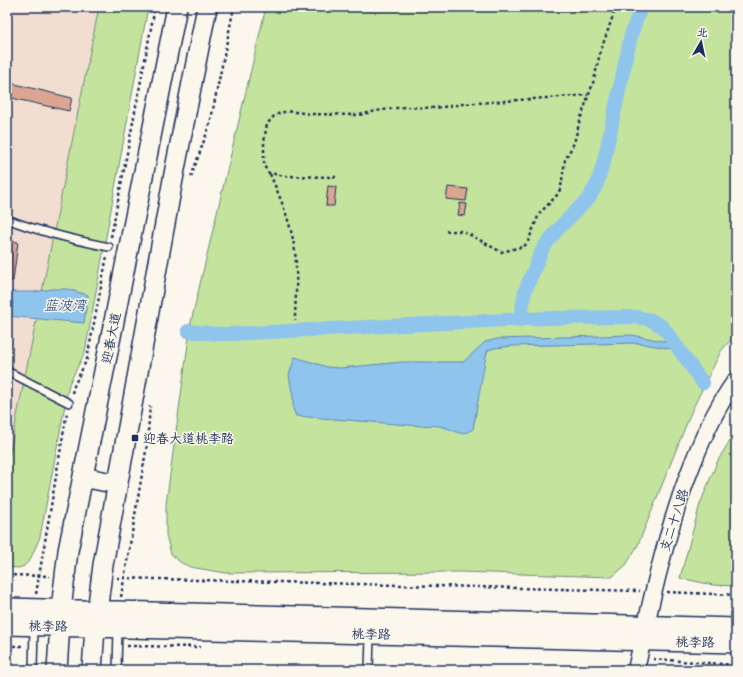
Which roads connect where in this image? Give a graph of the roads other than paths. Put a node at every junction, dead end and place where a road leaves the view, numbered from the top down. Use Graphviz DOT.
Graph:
graph roads {
  1 [pos="177,7"];
  2 [pos="207,7"];
  3 [pos="169,49"];
  4 [pos="198,55"];
  5 [pos="7,219"];
  6 [pos="109,247"];
  7 [pos="7,371"];
  8 [pos="736,380"];
  9 [pos="69,403"];
  10 [pos="82,477"];
  11 [pos="117,484"];
  12 [pos="7,608"];
  13 [pos="34,617"];
  14 [pos="60,618"];
  15 [pos="96,619"];
  16 [pos="118,620"];
  17 [pos="7,625"];
  18 [pos="371,626"];
  19 [pos="736,628"];
  20 [pos="644,633"];
  21 [pos="736,643"];
  22 [pos="33,670"];
  23 [pos="58,670"];
  24 [pos="92,670"];
  25 [pos="117,670"];
  26 [pos="369,670"];
  27 [pos="636,670"];
  1 -- 3 [label="main road, 迎春大道"];
  2 -- 4 [label="main road"];
  3 -- 4 [label="main road"];
  3 -- 10 [label="main road, 迎春大道"];
  4 -- 11 [label="main road"];
  5 -- 6 [label="lane"];
  7 -- 9 [label="lane"];
  8 -- 20 [label="street, 支二十八路"];
  10 -- 11 [label="main road"];
  10 -- 14 [label="main road, 迎春大道"];
  11 -- 15 [label="main road"];
  12 -- 13 [label="main road, 桃李路"];
  13 -- 14 [label="main road, 桃李路"];
  13 -- 17 [label="main road, 桃李路"];
  13 -- 22 [label="lane"];
  14 -- 15 [label="main road, 桃李路"];
  14 -- 23 [label="main road, 迎春大道"];
  15 -- 16 [label="main road, 桃李路"];
  15 -- 24 [label="main road"];
  16 -- 18 [label="main road, 桃李路"];
  16 -- 25 [label="lane"];
  18 -- 20 [label="main road, 桃李路"];
  18 -- 26 [label="lane"];
  19 -- 20 [label="main road, 桃李路"];
  20 -- 21 [label="main road, 桃李路"];
  20 -- 27 [label="street, 支二十八路"];
}
